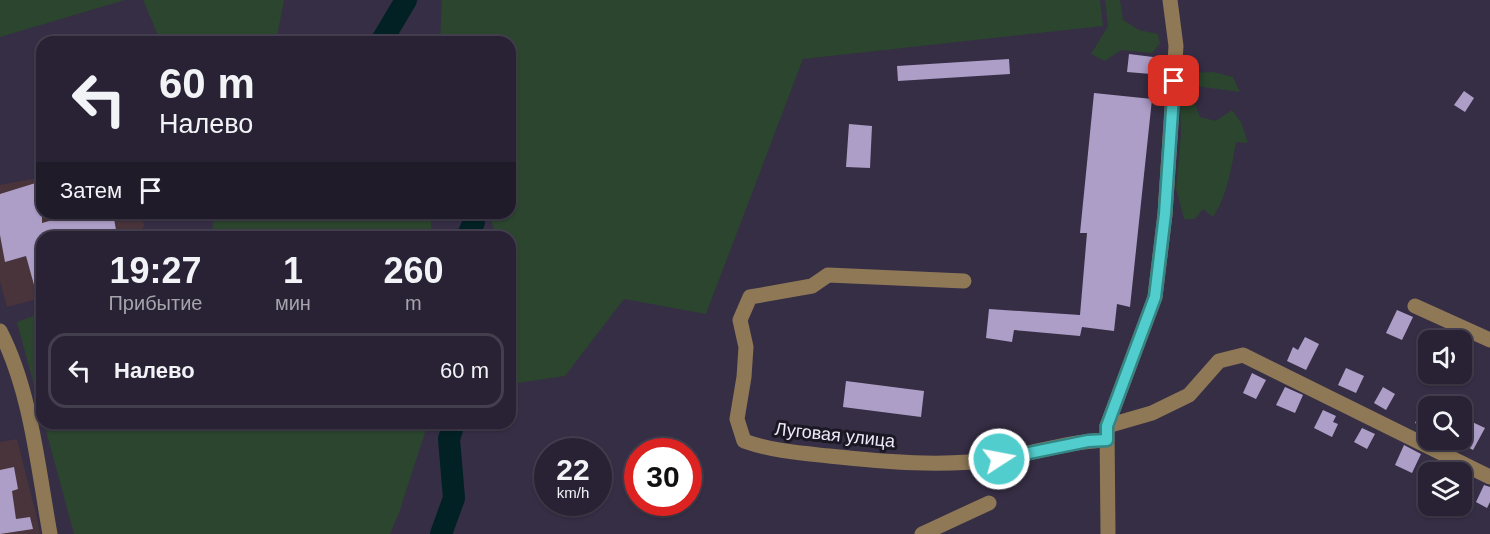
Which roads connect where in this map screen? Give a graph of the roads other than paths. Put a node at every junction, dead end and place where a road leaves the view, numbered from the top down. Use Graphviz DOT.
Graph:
graph roads {
  1 [pos="1170,0"];
  2 [pos="964,281"];
  3 [pos="1415,306"];
  4 [pos="0,331"];
  5 [pos="1490,339"];
  6 [pos="1107,433"];
  7 [pos="1490,477"];
  8 [pos="989,503"];
  9 [pos="51,534"];
  10 [pos="922,534"];
  11 [pos="1108,534"];
  1 -- 6 [label="street"];
  2 -- 6 [label="street, Луговая улица"];
  3 -- 5 [label="street"];
  4 -- 9 [label="street"];
  6 -- 7 [label="street"];
  6 -- 11 [label="street"];
  8 -- 10 [label="street"];
}
